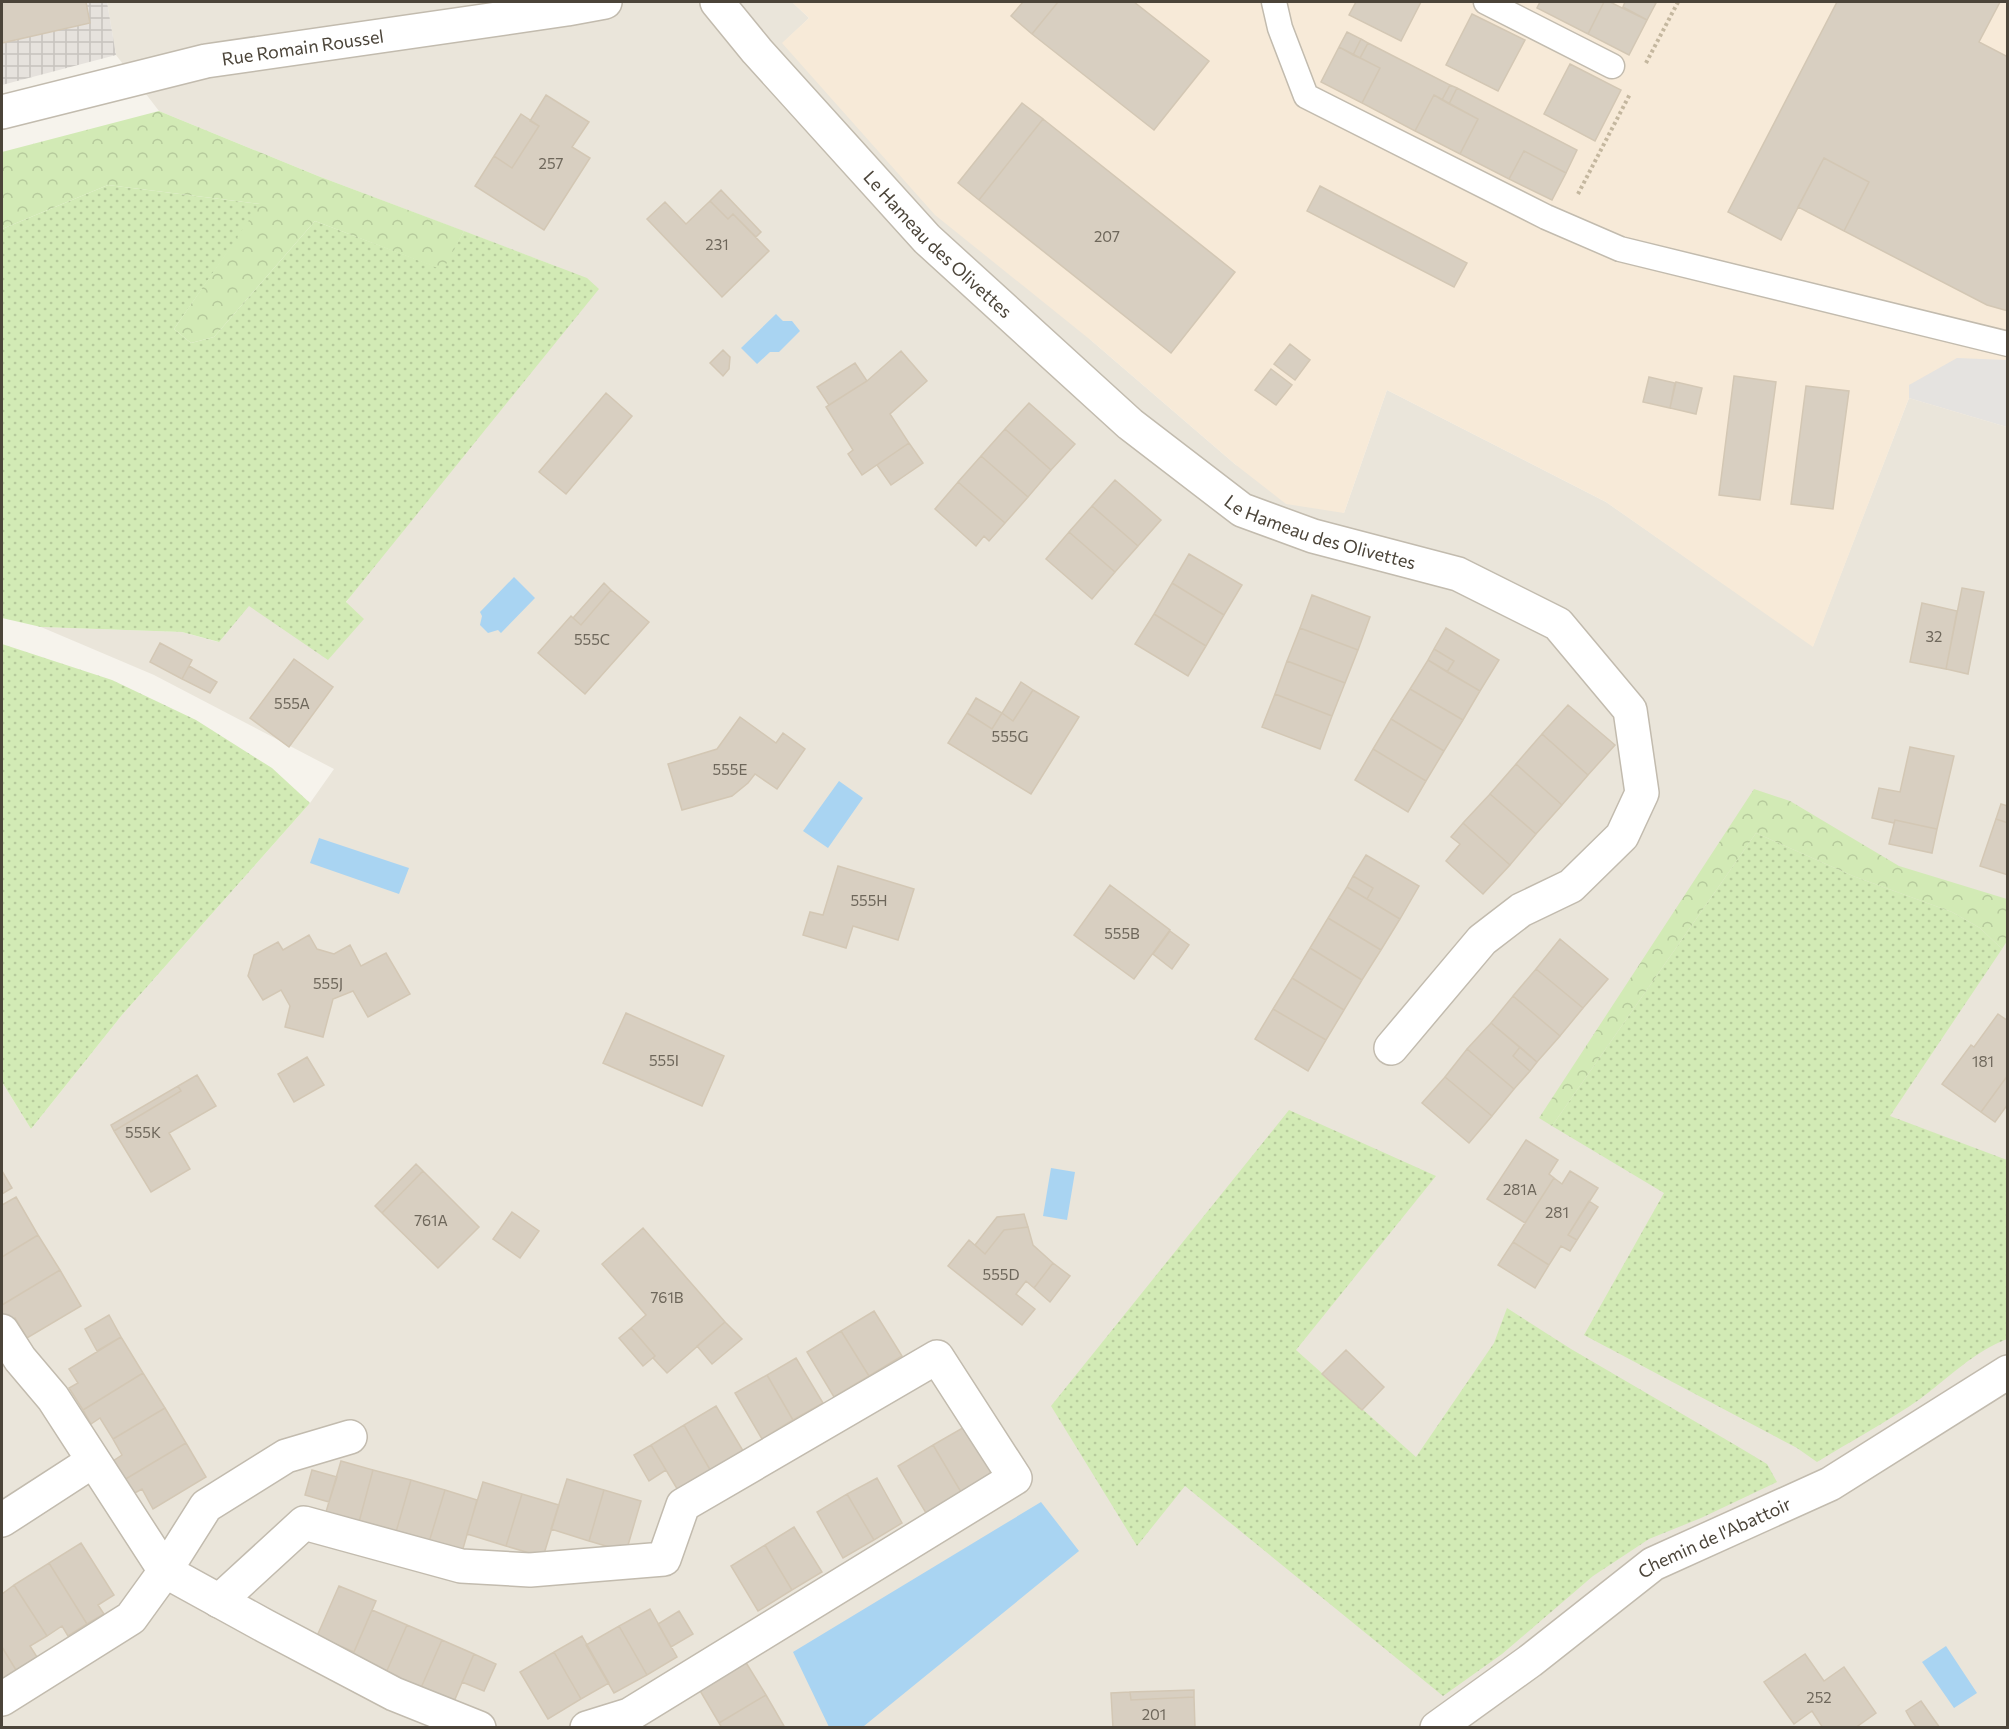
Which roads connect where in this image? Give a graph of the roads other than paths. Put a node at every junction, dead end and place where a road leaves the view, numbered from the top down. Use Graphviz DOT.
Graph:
graph roads {
  1 [pos="605,2"];
  2 [pos="717,2"];
  3 [pos="1274,2"];
  4 [pos="1486,2"];
  5 [pos="1612,66"];
  6 [pos="2,112"];
  7 [pos="2007,344"];
  8 [pos="1391,1048"];
  9 [pos="2,1331"];
  10 [pos="2007,1372"];
  11 [pos="350,1437"];
  12 [pos="93,1461"];
  13 [pos="2,1520"];
  14 [pos="165,1571"];
  15 [pos="219,1601"];
  16 [pos="2,1699"];
  17 [pos="479,1728"];
  18 [pos="587,1728"];
  19 [pos="1437,1728"];
  1 -- 6 [label="street, Rue Romain Roussel"];
  2 -- 8 [label="street, Le Hameau des Olivettes"];
  3 -- 7 [label="lane"];
  4 -- 5 [label="lane"];
  9 -- 12 [label="street"];
  10 -- 19 [label="street, Chemin de l'Abattoir"];
  11 -- 14 [label="street"];
  12 -- 13 [label="street"];
  12 -- 14 [label="street"];
  14 -- 15 [label="street"];
  14 -- 16 [label="street"];
  15 -- 17 [label="street"];
  15 -- 18 [label="street"];
}
